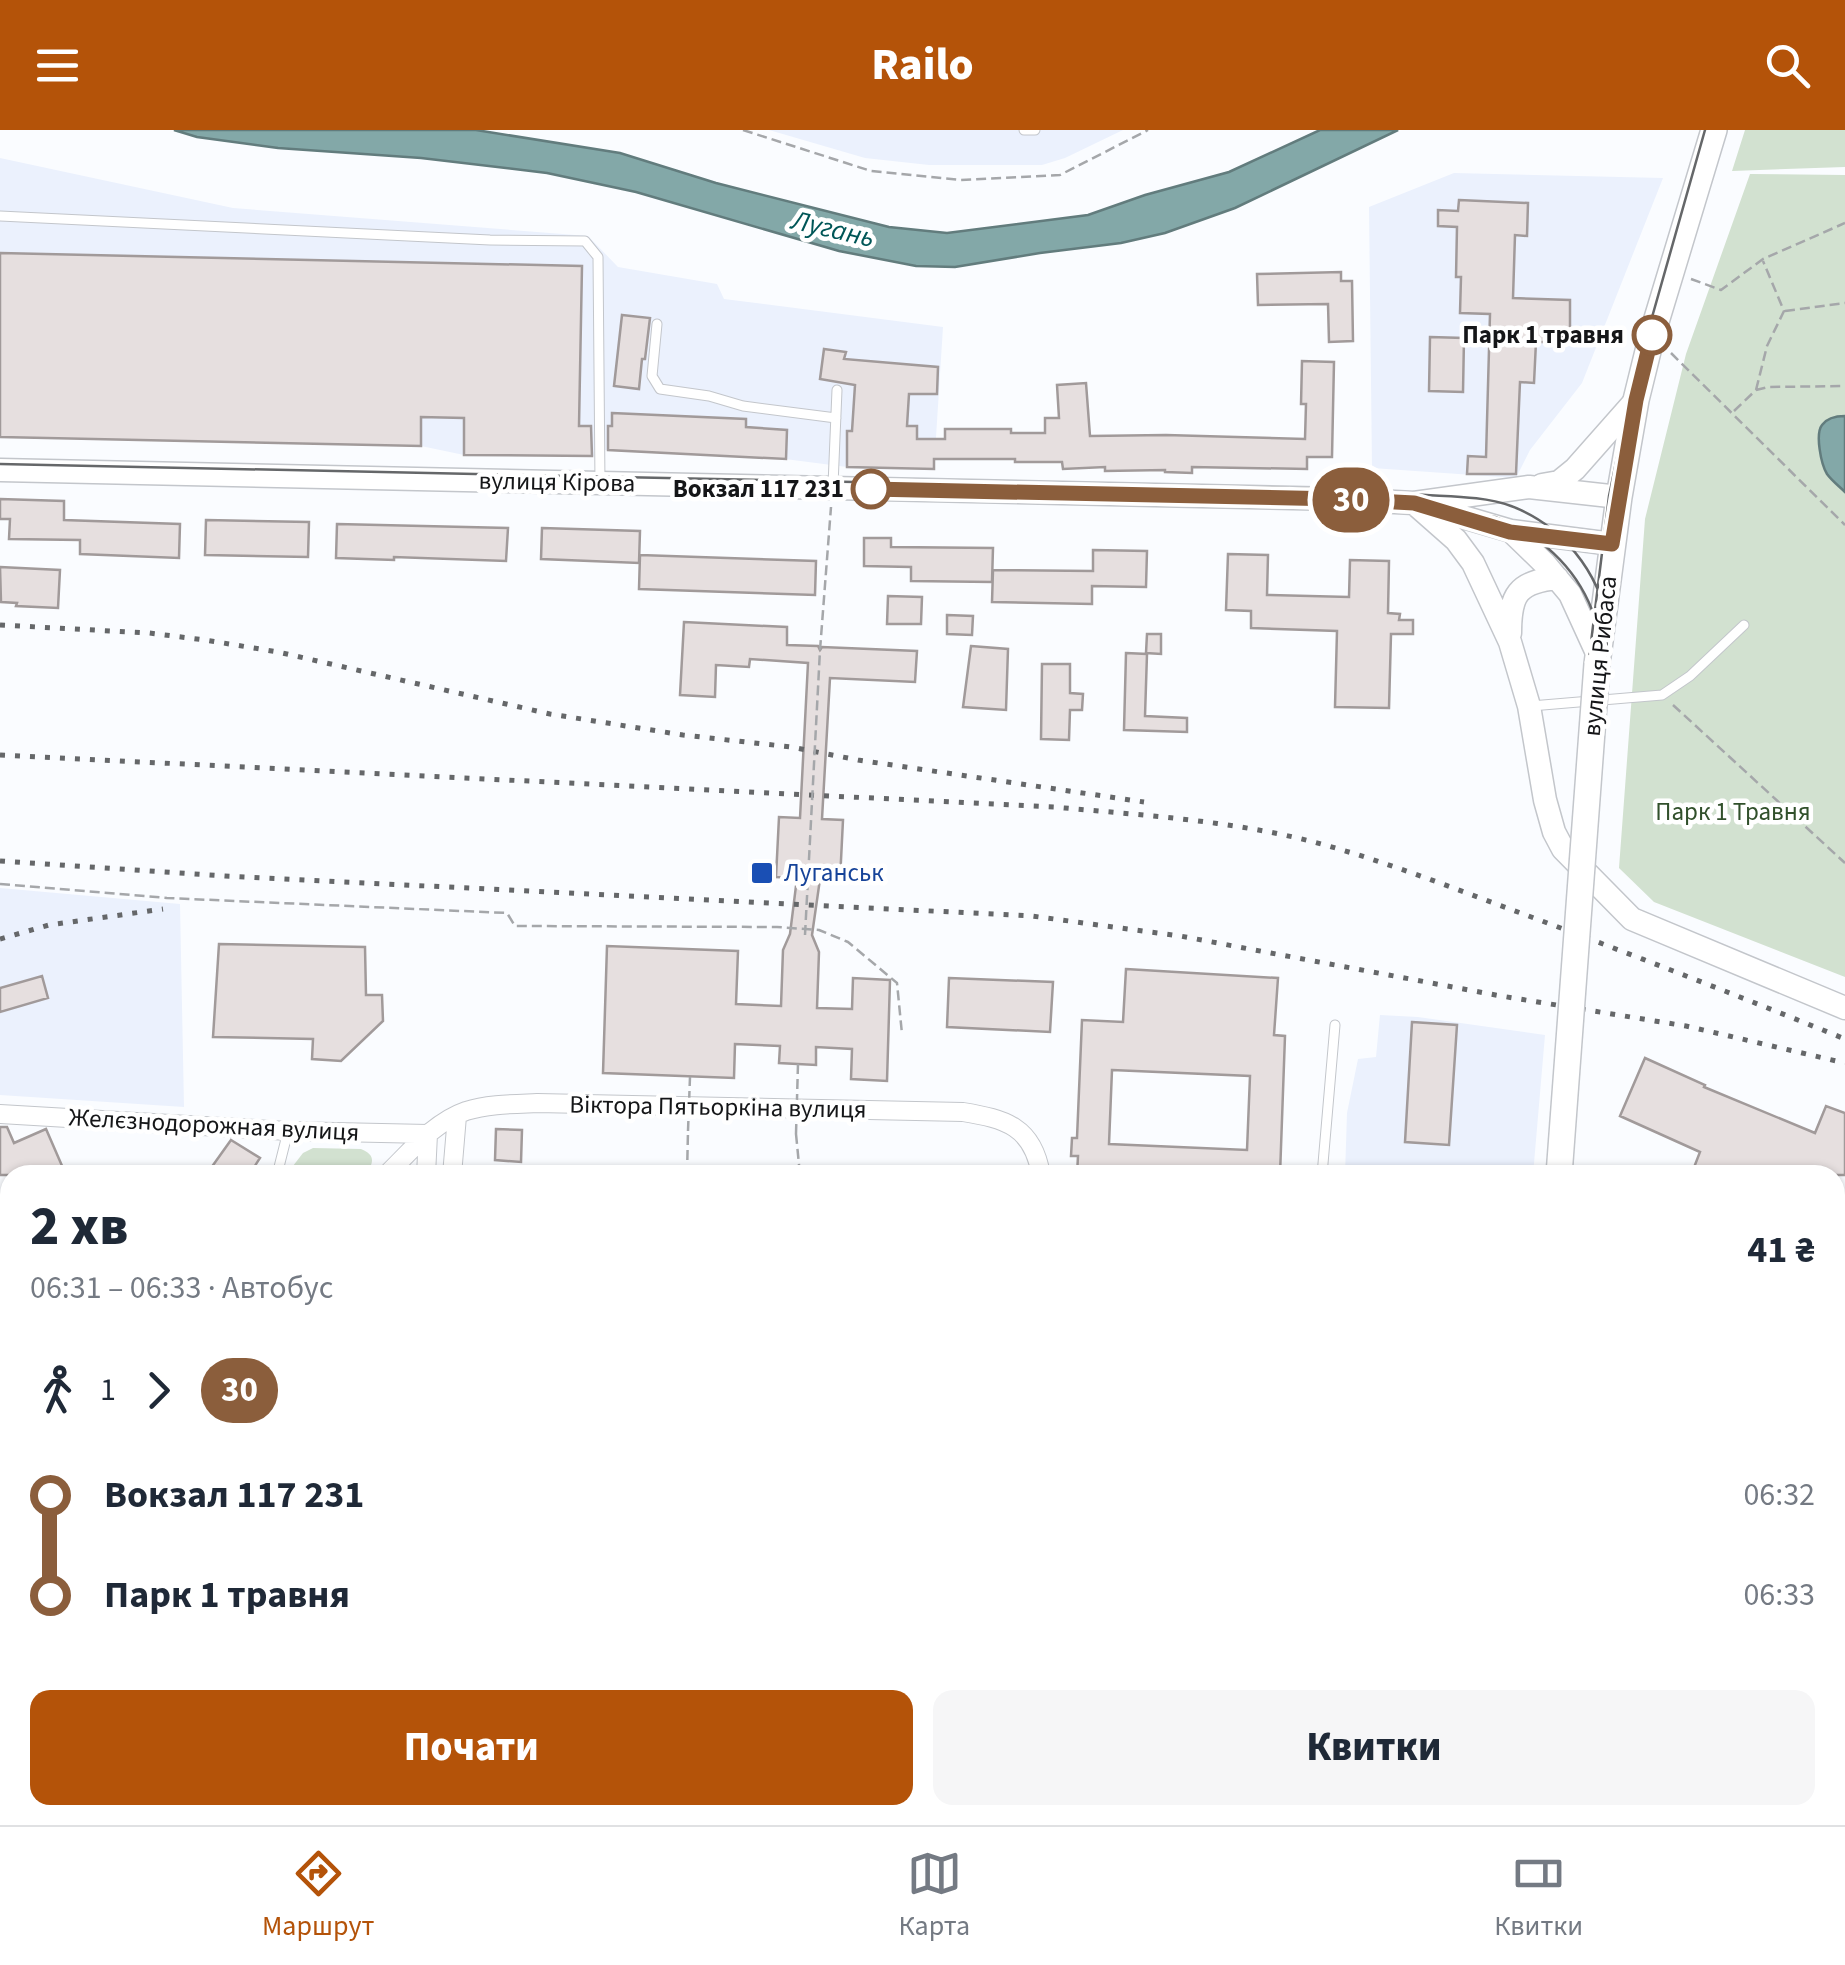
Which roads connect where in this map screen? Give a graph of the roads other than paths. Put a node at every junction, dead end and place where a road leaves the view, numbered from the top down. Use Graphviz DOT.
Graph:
graph roads {
  1 [pos="1024,130"];
  2 [pos="1035,130"];
  3 [pos="1711,139"];
  4 [pos="0,216"];
  5 [pos="657,324"];
  6 [pos="837,390"];
  7 [pos="1636,400"];
  8 [pos="836,418"];
  9 [pos="0,470"];
  10 [pos="600,483"];
  11 [pos="1529,487"];
  12 [pos="832,488"];
  13 [pos="1618,498"];
  14 [pos="1414,503"];
  15 [pos="1510,532"];
  16 [pos="1612,544"];
  17 [pos="1556,578"];
  18 [pos="1744,626"];
  19 [pos="1510,642"];
  20 [pos="1597,659"];
  21 [pos="1528,706"];
  22 [pos="1845,1008"];
  23 [pos="1335,1025"];
  24 [pos="0,1114"];
  25 [pos="457,1116"];
  26 [pos="288,1131"];
  27 [pos="428,1134"];
  28 [pos="279,1165"];
  29 [pos="396,1165"];
  30 [pos="426,1165"];
  31 [pos="453,1165"];
  32 [pos="1038,1165"];
  33 [pos="1323,1165"];
  34 [pos="1559,1165"];
  1 -- 2 [label="lane"];
  3 -- 7 [label="main road, вулиця Рибаса"];
  4 -- 10 [label="lane"];
  5 -- 8 [label="lane"];
  6 -- 8 [label="lane"];
  7 -- 11 [label="street"];
  7 -- 13 [label="main road, вулиця Рибаса"];
  8 -- 12 [label="lane"];
  9 -- 10 [label="street, вулиця Кірова"];
  10 -- 12 [label="street, вулиця Кірова"];
  11 -- 13 [label="street, вулиця Кірова"];
  11 -- 14 [label="street, вулиця Кірова"];
  12 -- 14 [label="street, вулиця Кірова"];
  13 -- 16 [label="main road, вулиця Рибаса"];
  14 -- 15 [label="street, вулиця Кірова"];
  14 -- 19 [label="street"];
  15 -- 16 [label="street, вулиця Кірова"];
  15 -- 17 [label="street"];
  16 -- 20 [label="main road, вулиця Рибаса"];
  17 -- 19 [label="street"];
  17 -- 20 [label="street"];
  18 -- 21 [label="lane"];
  19 -- 21 [label="street"];
  20 -- 34 [label="main road, вулиця Рибаса, bridge"];
  21 -- 22 [label="street"];
  23 -- 33 [label="lane"];
  24 -- 26 [label="street, Желєзнодорожная вулиця"];
  25 -- 27 [label="street, Віктора Пятьоркіна вулиця"];
  25 -- 31 [label="street"];
  25 -- 32 [label="street, Віктора Пятьоркіна вулиця"];
  26 -- 27 [label="street, Желєзнодорожная вулиця"];
  26 -- 28 [label="lane"];
  27 -- 29 [label="street, Віктора Пятьоркіна вулиця"];
  27 -- 30 [label="street"];
}
